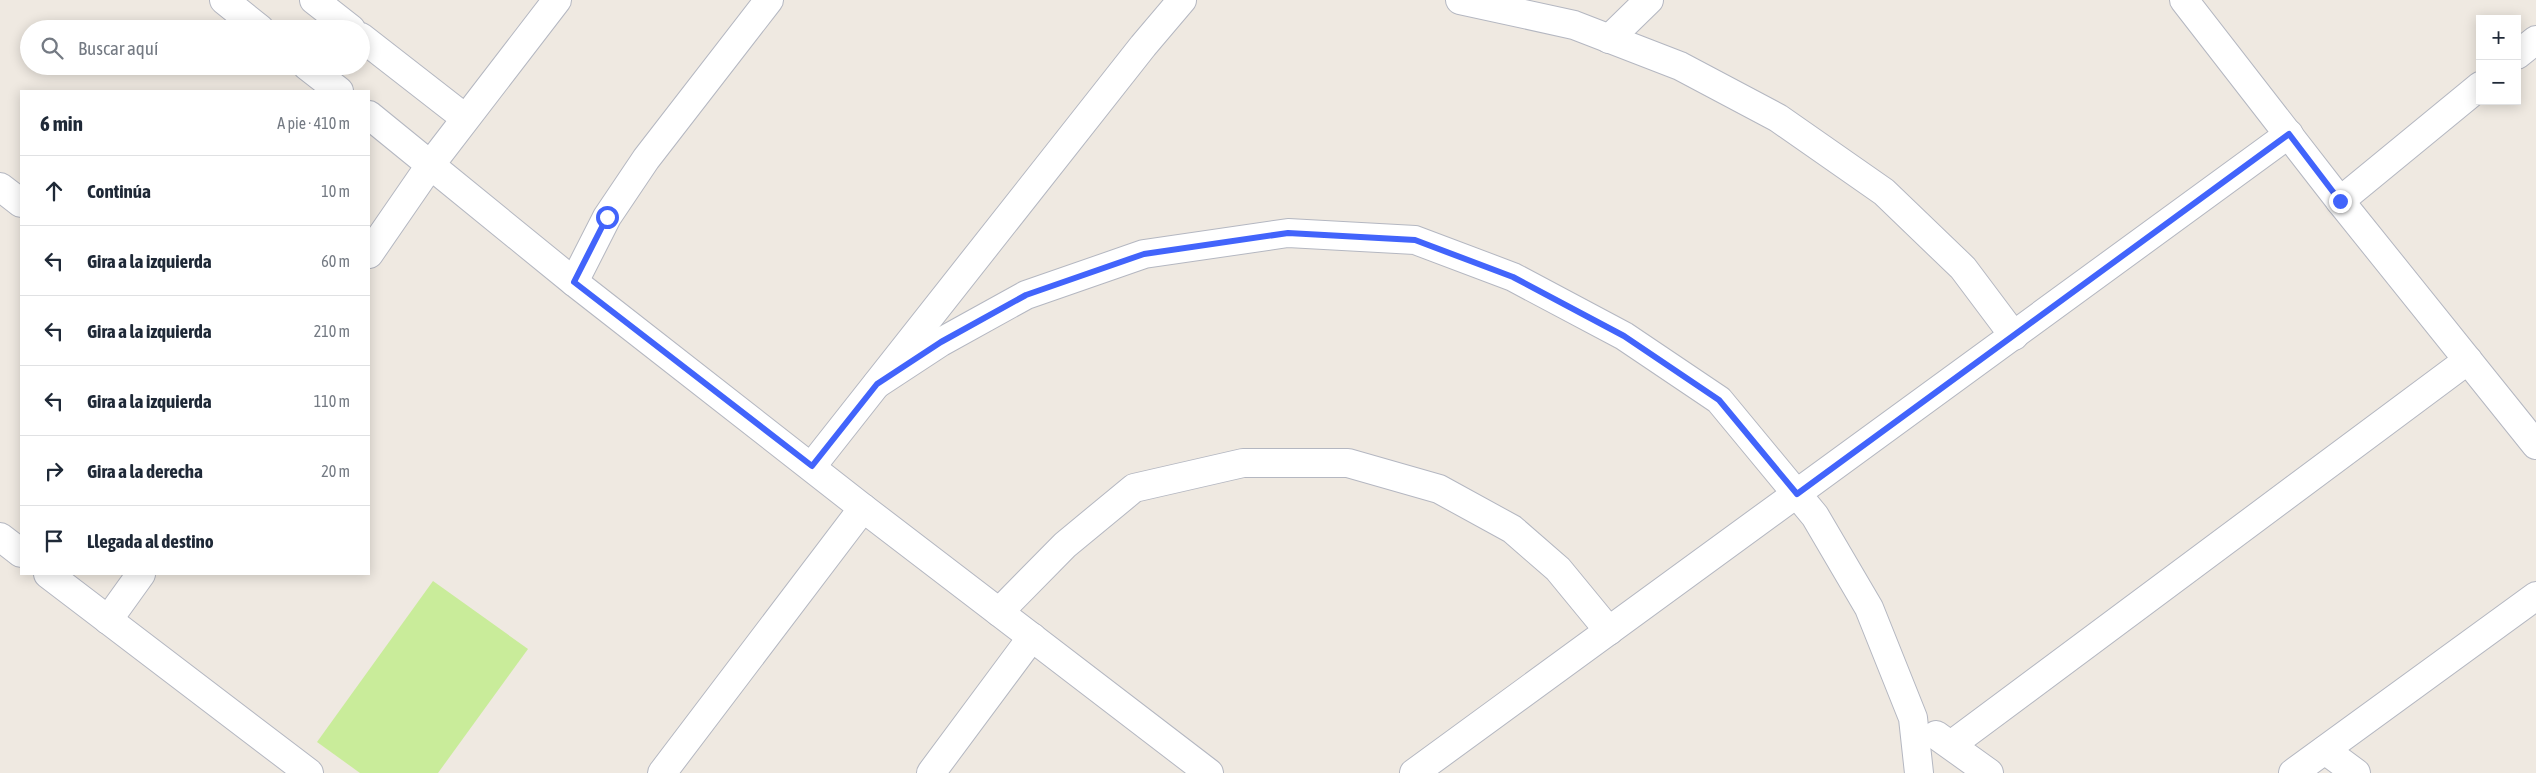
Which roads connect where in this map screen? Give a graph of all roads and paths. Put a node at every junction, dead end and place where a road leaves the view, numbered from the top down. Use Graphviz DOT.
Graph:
graph roads {
  1 [pos="224,0"];
  2 [pos="314,0"];
  3 [pos="557,0"];
  4 [pos="770,0"];
  5 [pos="1182,0"];
  6 [pos="1460,0"];
  7 [pos="1649,0"];
  8 [pos="2184,0"];
  9 [pos="249,20"];
  10 [pos="340,20"];
  11 [pos="1609,39"];
  12 [pos="2536,40"];
  13 [pos="370,44"];
  14 [pos="2521,52"];
  15 [pos="319,75"];
  16 [pos="2476,89"];
  17 [pos="338,90"];
  18 [pos="370,116"];
  19 [pos="465,118"];
  20 [pos="2289,134"];
  21 [pos="430,164"];
  22 [pos="0,187"];
  23 [pos="2340,201"];
  24 [pos="20,202"];
  25 [pos="370,253"];
  26 [pos="574,282"];
  27 [pos="2014,336"];
  28 [pos="2468,360"];
  29 [pos="877,384"];
  30 [pos="2536,445"];
  31 [pos="812,466"];
  32 [pos="1797,494"];
  33 [pos="863,508"];
  34 [pos="0,537"];
  35 [pos="20,552"];
  36 [pos="49,575"];
  37 [pos="140,575"];
  38 [pos="2536,596"];
  39 [pos="999,612"];
  40 [pos="108,620"];
  41 [pos="1609,631"];
  42 [pos="1032,637"];
  43 [pos="1913,718"];
  44 [pos="1950,745"];
  45 [pos="2325,750"];
  46 [pos="309,773"];
  47 [pos="662,773"];
  48 [pos="931,773"];
  49 [pos="1209,773"];
  50 [pos="1414,773"];
  51 [pos="1919,773"];
  52 [pos="1989,773"];
  53 [pos="2293,773"];
  54 [pos="2356,773"];
  1 -- 9 [label="street"];
  2 -- 10 [label="street"];
  3 -- 19 [label="street"];
  4 -- 26 [label="street"];
  5 -- 29 [label="street"];
  6 -- 11 [label="street"];
  7 -- 11 [label="street"];
  8 -- 20 [label="street"];
  11 -- 27 [label="street"];
  12 -- 14 [label="street"];
  13 -- 19 [label="street"];
  15 -- 17 [label="street"];
  16 -- 23 [label="street"];
  18 -- 21 [label="street"];
  19 -- 21 [label="street"];
  20 -- 23 [label="street"];
  20 -- 27 [label="street"];
  21 -- 25 [label="street"];
  21 -- 26 [label="street"];
  22 -- 24 [label="street"];
  23 -- 28 [label="street"];
  26 -- 31 [label="street"];
  27 -- 32 [label="street"];
  28 -- 30 [label="street"];
  28 -- 44 [label="street"];
  29 -- 31 [label="street"];
  29 -- 32 [label="street"];
  31 -- 33 [label="street"];
  32 -- 41 [label="street"];
  32 -- 43 [label="street"];
  33 -- 39 [label="street"];
  33 -- 47 [label="street"];
  34 -- 35 [label="street"];
  36 -- 40 [label="street"];
  37 -- 40 [label="street"];
  38 -- 45 [label="street"];
  39 -- 41 [label="street"];
  39 -- 42 [label="street"];
  40 -- 46 [label="street"];
  41 -- 50 [label="street"];
  42 -- 48 [label="street"];
  42 -- 49 [label="street"];
  43 -- 44 [label="street"];
  43 -- 51 [label="street"];
  44 -- 52 [label="street"];
  45 -- 53 [label="street"];
  45 -- 54 [label="street"];
}
